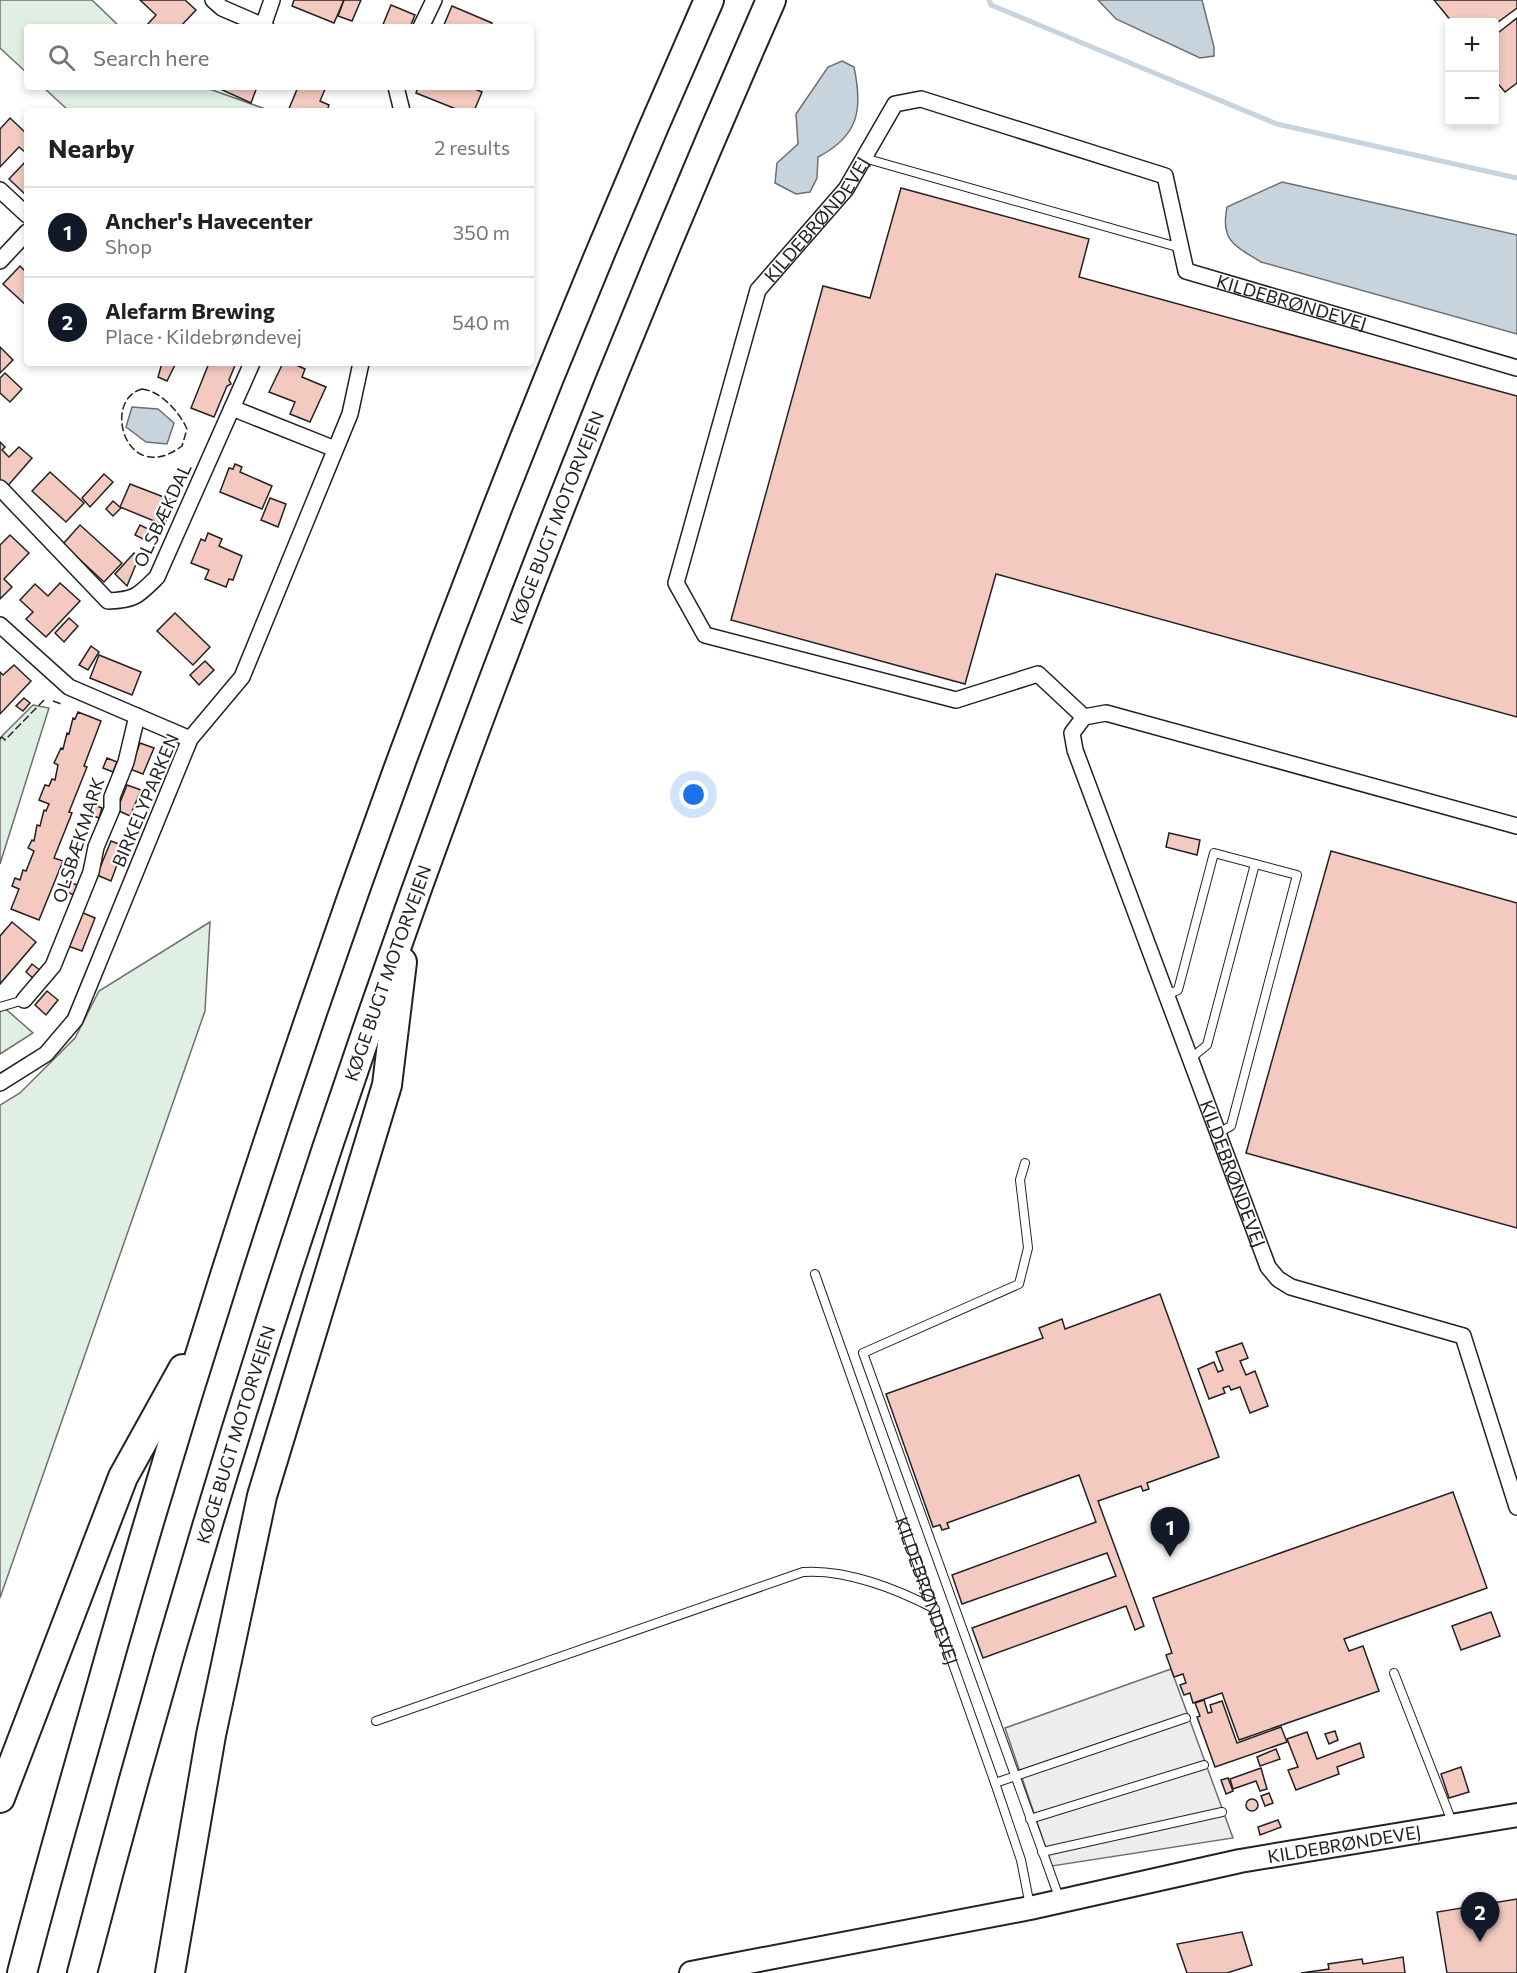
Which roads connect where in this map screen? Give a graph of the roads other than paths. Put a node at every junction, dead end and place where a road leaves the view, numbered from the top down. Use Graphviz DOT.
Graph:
graph roads {
  1 [pos="213,0"];
  2 [pos="272,0"];
  3 [pos="434,0"];
  4 [pos="709,0"];
  5 [pos="771,0"];
  6 [pos="259,24"];
  7 [pos="265,24"];
  8 [pos="423,24"];
  9 [pos="397,90"];
  10 [pos="401,108"];
  11 [pos="864,158"];
  12 [pos="0,190"];
  13 [pos="24,212"];
  14 [pos="24,235"];
  15 [pos="1181,248"];
  16 [pos="0,261"];
  17 [pos="251,366"];
  18 [pos="361,366"];
  19 [pos="1517,368"];
  20 [pos="232,408"];
  21 [pos="335,449"];
  22 [pos="0,488"];
  23 [pos="0,625"];
  24 [pos="137,716"];
  25 [pos="1084,717"];
  26 [pos="190,739"];
  27 [pos="1517,826"];
  28 [pos="1255,864"];
  29 [pos="408,910"];
  30 [pos="1167,995"];
  31 [pos="24,1000"];
  32 [pos="0,1007"];
  33 [pos="1190,1059"];
  34 [pos="0,1083"];
  35 [pos="1218,1133"];
  36 [pos="1025,1163"];
  37 [pos="815,1274"];
  38 [pos="210,1320"];
  39 [pos="1517,1507"];
  40 [pos="935,1609"];
  41 [pos="1394,1673"];
  42 [pos="1186,1719"];
  43 [pos="376,1721"];
  44 [pos="1204,1765"];
  45 [pos="1014,1774"];
  46 [pos="995,1783"];
  47 [pos="0,1798"];
  48 [pos="1222,1812"];
  49 [pos="1517,1815"];
  50 [pos="1030,1819"];
  51 [pos="1450,1826"];
  52 [pos="1042,1852"];
  53 [pos="1060,1901"];
  54 [pos="1030,1908"];
  55 [pos="22,1973"];
  56 [pos="82,1973"];
  57 [pos="170,1973"];
  58 [pos="691,1973"];
  1 -- 6 [label="street"];
  2 -- 7 [label="street"];
  3 -- 8 [label="street"];
  4 -- 38 [label="highway"];
  5 -- 29 [label="highway, KØGE BUGT MOTORVEJEN"];
  9 -- 10 [label="street"];
  11 -- 15 [label="lane"];
  11 -- 15 [label="street, KILDEBRØNDEVEJ"];
  11 -- 25 [label="street, KILDEBRØNDEVEJ"];
  12 -- 13 [label="street"];
  14 -- 16 [label="street"];
  15 -- 19 [label="street, KILDEBRØNDEVEJ"];
  17 -- 20 [label="street, OLSBÆKDAL"];
  18 -- 21 [label="street, BIRKELYPARKEN"];
  20 -- 21 [label="street"];
  20 -- 22 [label="street, OLSBÆKDAL"];
  21 -- 26 [label="street, BIRKELYPARKEN"];
  23 -- 24 [label="street"];
  24 -- 26 [label="street"];
  24 -- 31 [label="street, OLSBÆKMARK"];
  25 -- 27 [label="street"];
  25 -- 30 [label="street, KILDEBRØNDEVEJ"];
  26 -- 34 [label="street, BIRKELYPARKEN"];
  28 -- 30 [label="lane"];
  28 -- 33 [label="lane"];
  28 -- 35 [label="lane"];
  29 -- 56 [label="highway, KØGE BUGT MOTORVEJEN"];
  29 -- 57 [label="highway"];
  30 -- 33 [label="street, KILDEBRØNDEVEJ"];
  31 -- 32 [label="lane"];
  33 -- 35 [label="street, KILDEBRØNDEVEJ"];
  35 -- 39 [label="street, KILDEBRØNDEVEJ"];
  36 -- 45 [label="lane"];
  37 -- 40 [label="lane, KILDEBRØNDEVEJ"];
  38 -- 47 [label="highway"];
  38 -- 55 [label="highway"];
  40 -- 43 [label="lane"];
  40 -- 46 [label="lane, KILDEBRØNDEVEJ"];
  41 -- 51 [label="lane"];
  42 -- 45 [label="lane"];
  44 -- 50 [label="lane"];
  45 -- 46 [label="lane"];
  45 -- 50 [label="lane"];
  46 -- 54 [label="lane, KILDEBRØNDEVEJ"];
  48 -- 52 [label="lane"];
  49 -- 51 [label="street, KILDEBRØNDEVEJ"];
  50 -- 52 [label="lane"];
  51 -- 53 [label="street, KILDEBRØNDEVEJ"];
  52 -- 53 [label="lane"];
  53 -- 54 [label="street, KILDEBRØNDEVEJ"];
  54 -- 58 [label="street, KILDEBRØNDEVEJ"];
}
